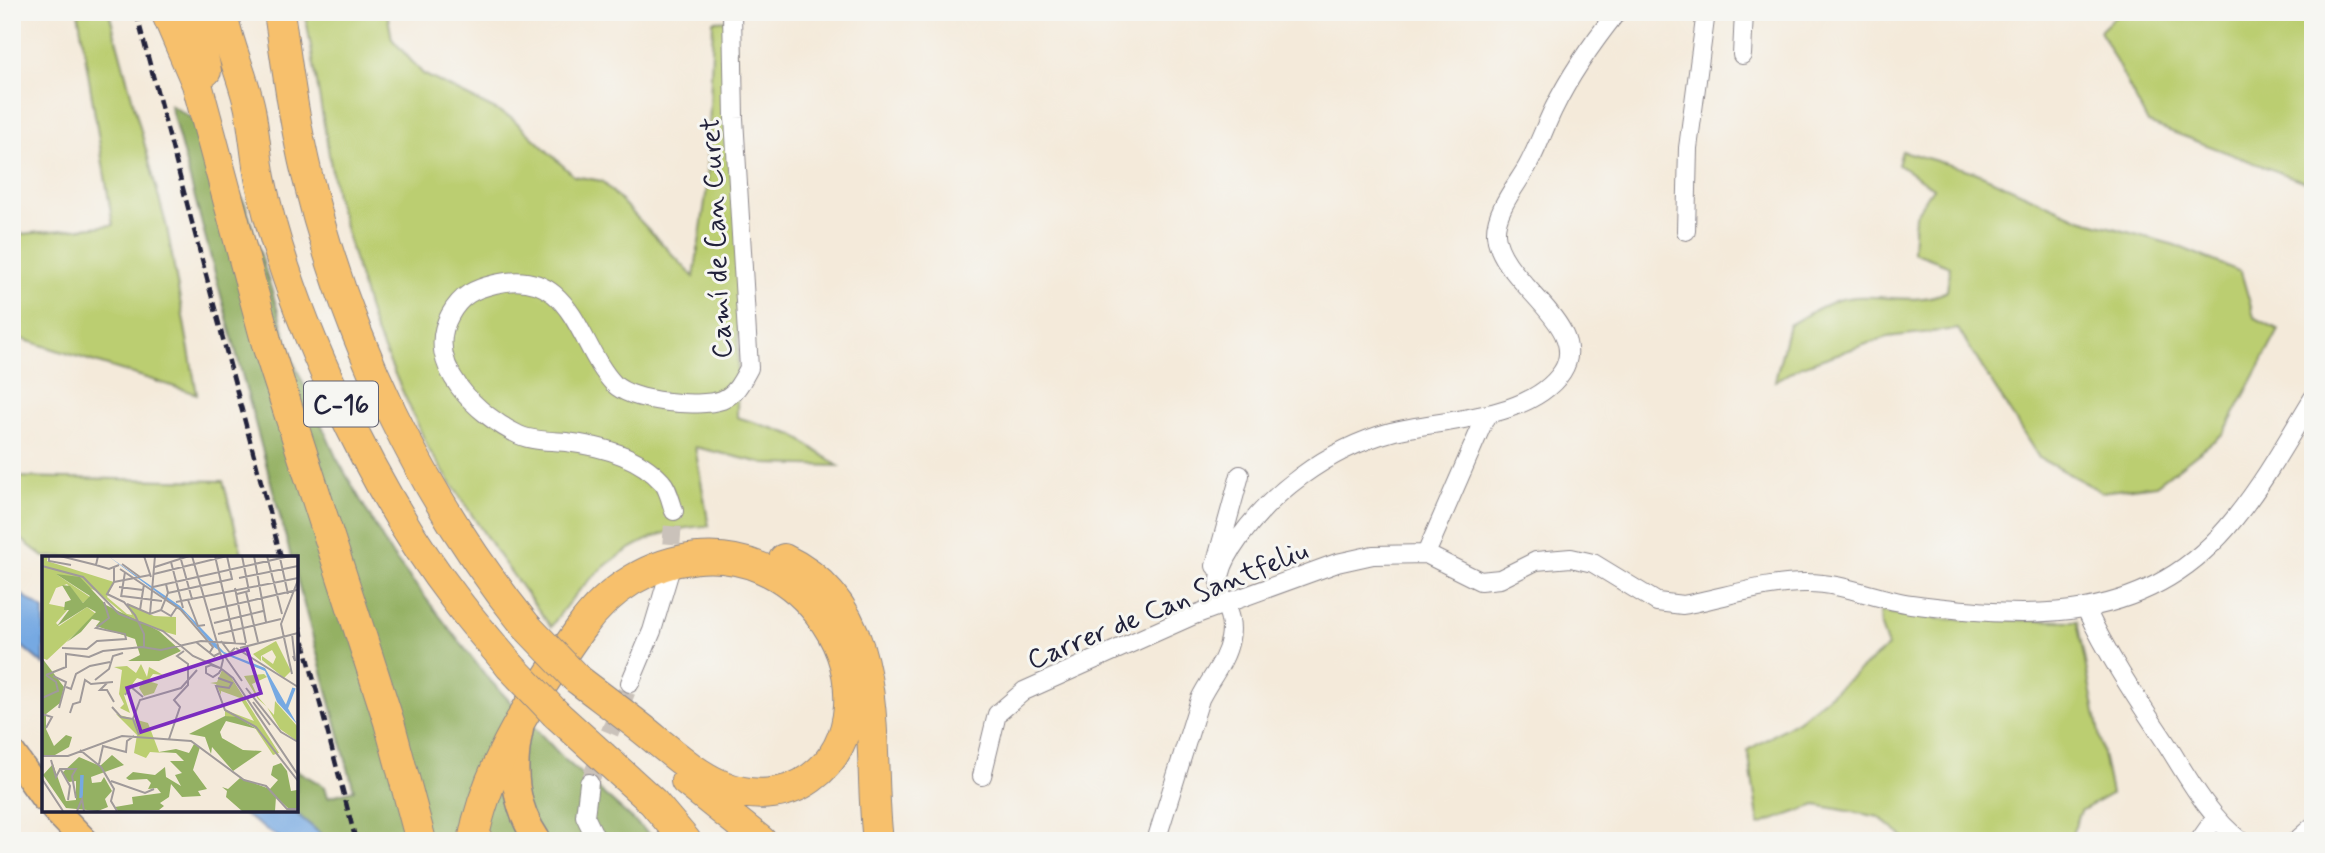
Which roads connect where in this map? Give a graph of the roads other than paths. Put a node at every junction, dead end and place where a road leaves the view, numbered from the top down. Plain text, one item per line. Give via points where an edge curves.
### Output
1 (166, 12) edge
2 (194, 12) edge
3 (222, 12) edge
4 (236, 12) edge
5 (279, 12) edge
6 (732, 12) edge
7 (1617, 12) edge
8 (1706, 12) edge
9 (1744, 12) edge
10 (1742, 55) dead end
11 (249, 106) junction
12 (225, 179) junction
13 (1686, 231) dead end
14 (2313, 398) edge
15 (1486, 416) junction
16 (1240, 475) dead end
17 (674, 511) tunnel mouth
18 (1426, 554) junction
19 (669, 574) tunnel mouth
20 (1217, 583) junction
21 (1224, 606) junction
22 (2085, 609) junction
23 (576, 678) junction
24 (631, 683) tunnel mouth
25 (522, 719) junction
26 (12, 753) edge
27 (982, 776) dead end
28 (589, 783) tunnel mouth
29 (42, 794) edge
30 (653, 802) junction
31 (56, 811) edge
32 (2216, 817) junction
33 (2313, 826) edge
34 (85, 841) edge
35 (421, 841) edge
36 (456, 841) edge
37 (472, 841) edge
38 (538, 841) edge
39 (597, 841) edge
40 (686, 841) edge
41 (703, 841) edge
42 (761, 841) edge
43 (878, 841) edge
44 (1156, 841) edge
45 (2199, 841) edge
46 (2241, 841) edge
47 (2296, 841) edge

1 - 12 highway via 197,84
2 - 12 highway
3 - 11 highway, C-16
4 - 11 highway
5 - 23 highway, C-16, bridge via 306,174 344,304 396,425 475,560 526,626
6 - 17 street, Camí de Can Curet via 749,369 738,388 721,400 683,403 644,398 615,385 570,313 548,289 527,281 478,288 459,299 447,320 443,343 447,367 459,387 500,424 521,437 611,449 641,464 664,483
7 - 15 street via 1593,41 1554,109 1496,229 1501,255 1564,333 1569,346 1567,360 1561,374 1533,397
8 - 13 street via 1688,148
9 - 10 street
11 - 30 highway, C-16, bridge via 261,179 307,324 366,453 422,551 510,666
12 - 35 highway via 268,348 389,722
14 - 22 street, Carrer de Can Santfeliu via 2256,490 2211,543 2154,586
15 - 18 street
15 - 20 street via 1390,433 1335,455 1259,514 1231,550
16 - 20 street via 1214,571
18 - 21 street, Carrer de Can Santfeliu via 1373,555 1337,563
18 - 22 street, Carrer de Can Santfeliu via 1480,581 1500,579 1545,559 1582,559 1667,604 1683,605 1804,582 1832,583 1900,602 1981,611
19 - 24 street
20 - 21 street
21 - 27 street, Carrer de Can Santfeliu via 1157,631 1008,702 997,714
21 - 44 street via 1231,636 1224,661 1200,699
22 - 32 street via 2125,681
23 - 25 highway via 691,768 722,786 748,793 784,791 816,775 839,746 848,714 841,652 810,602 760,568 704,557 656,566 612,592 581,627
23 - 42 highway, C-16 via 684,780
25 - 37 highway via 491,781
25 - 38 main road via 514,781 521,809
26 - 29 main road
28 - 39 street via 586,816
30 - 40 highway
30 - 41 highway, C-16
31 - 34 main road
32 - 45 street
32 - 46 street
33 - 47 street
36 - 43 highway via 485,753 576,606 606,576 638,555 670,543 717,539 751,545 790,562 821,584 846,615 861,648 869,689

